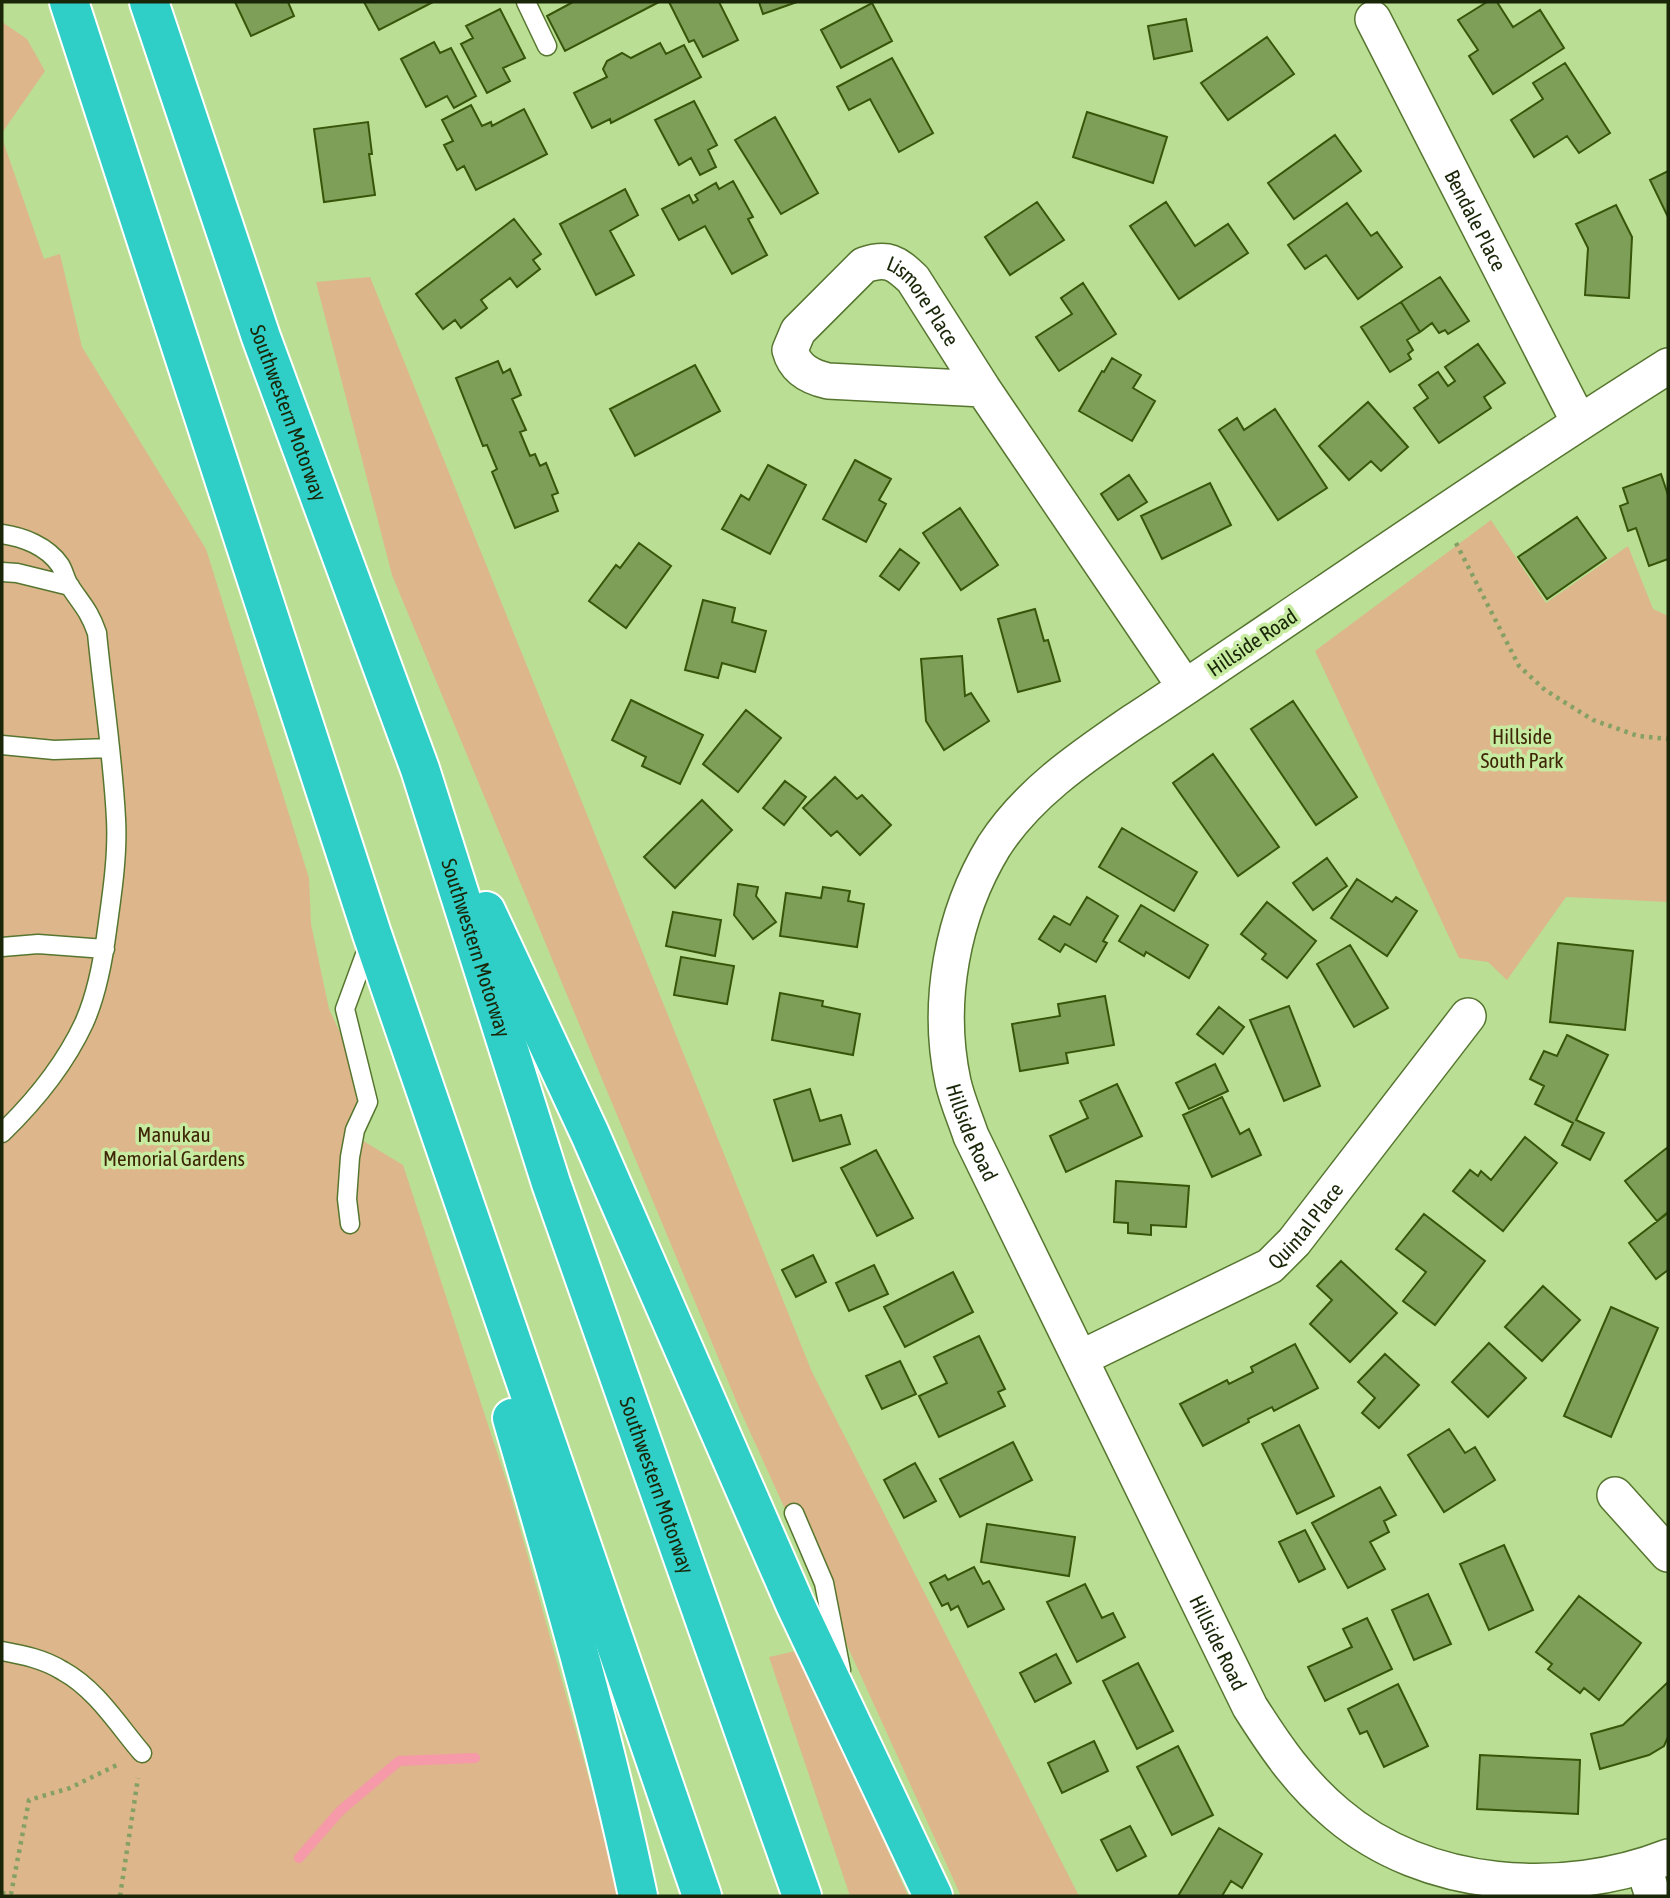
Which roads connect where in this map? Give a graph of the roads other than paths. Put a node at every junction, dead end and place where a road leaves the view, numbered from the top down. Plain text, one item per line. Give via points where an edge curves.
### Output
1 (69, 2) edge
2 (149, 2) edge
3 (526, 2) edge
4 (1373, 19) dead end
5 (547, 46) dead end
6 (1668, 366) edge
7 (983, 389) junction
8 (1579, 422) junction
9 (2, 534) edge
10 (2, 572) edge
11 (70, 586) junction
12 (1185, 687) junction
13 (2, 745) edge
14 (109, 748) junction
15 (420, 769) junction
16 (372, 934) junction
17 (2, 947) edge
18 (105, 949) junction
19 (1468, 1016) dead end
20 (2, 1133) edge
21 (350, 1224) dead end
22 (1081, 1358) junction
23 (1615, 1495) dead end
24 (794, 1513) dead end
25 (1668, 1555) edge
26 (2, 1651) edge
27 (851, 1722) junction
28 (142, 1753) road end
29 (1655, 1874) edge
30 (638, 1896) edge
31 (702, 1896) edge
32 (802, 1896) edge
33 (933, 1896) edge

1 - 16 highway
2 - 15 highway, Southwestern Motorway via 261,337
3 - 5 lane
4 - 8 street, Bendale Place
6 - 8 street, Hillside Road
7 - 7 street, Lismore Place via 828,381 802,369 790,350 799,331 864,265 889,261 912,279
7 - 12 street, Lismore Place
8 - 12 street, Hillside Road
9 - 11 lane via 43,548 59,564
10 - 11 lane
11 - 14 lane via 89,612 97,633
12 - 22 street, Hillside Road via 1058,777 1017,816 976,880 950,965 947,1034 953,1082 971,1136
13 - 14 lane via 54,750
14 - 18 lane via 116,821
15 - 27 highway via 590,1134
15 - 32 highway, Southwestern Motorway via 551,1183
16 - 21 lane via 345,1009 368,1102 355,1130 350,1157
16 - 30 highway via 557,1573 619,1805
16 - 31 highway
17 - 18 lane via 38,944
18 - 20 lane via 84,1023 55,1075
19 - 22 street, Quintal Place via 1294,1242 1270,1266
22 - 29 street, Hillside Road via 1250,1707 1283,1759 1337,1814 1393,1851 1479,1881 1557,1885
23 - 25 street
24 - 27 lane via 824,1583
26 - 28 lane via 34,1657 64,1671 90,1691
27 - 33 highway

